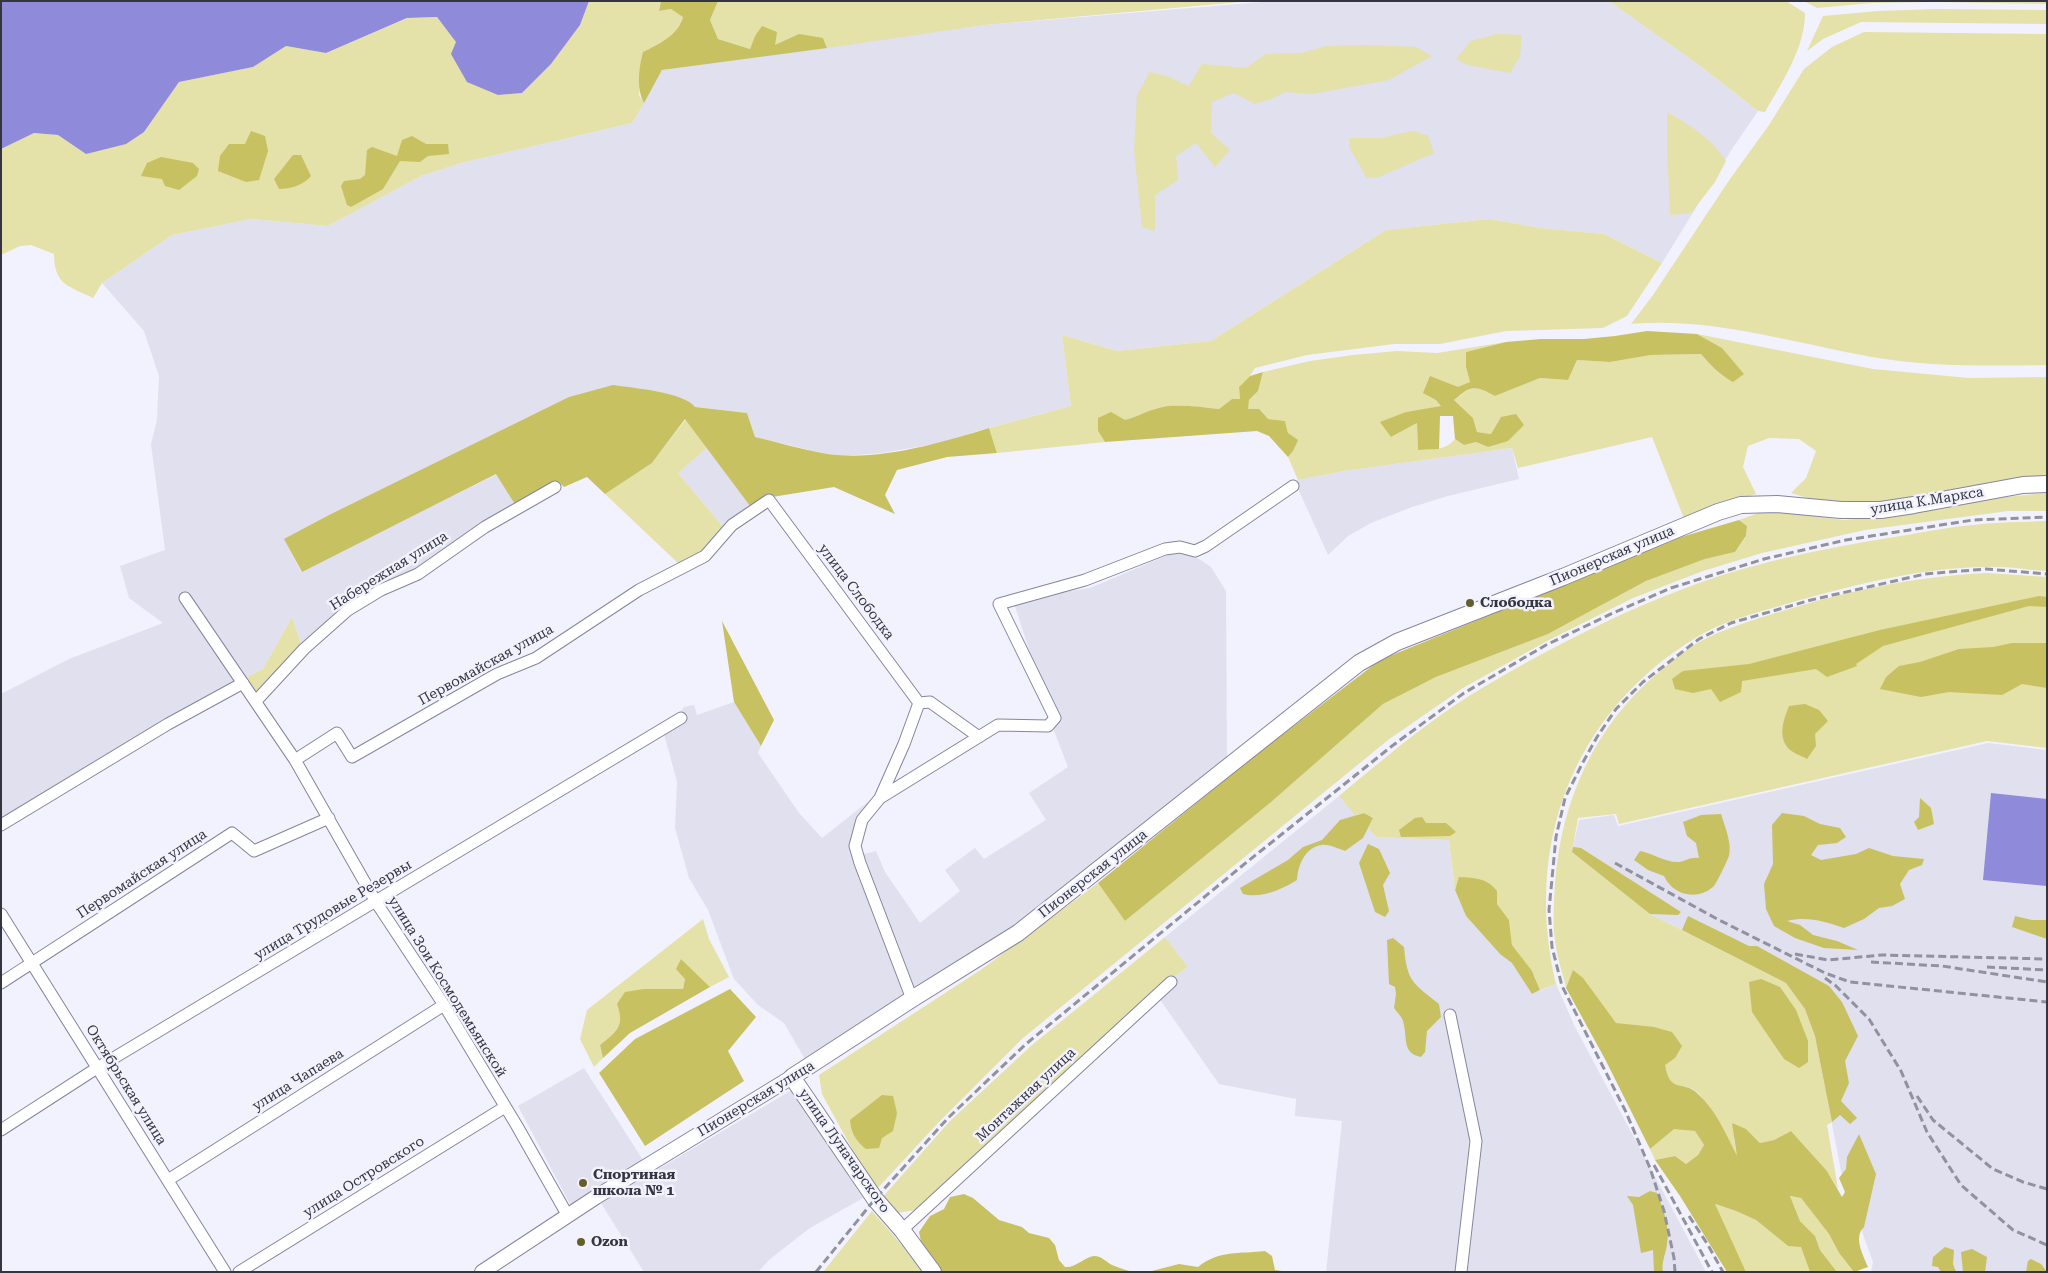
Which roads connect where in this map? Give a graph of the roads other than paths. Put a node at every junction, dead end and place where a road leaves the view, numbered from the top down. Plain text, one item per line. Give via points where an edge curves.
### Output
1 (2047, 484) edge
2 (1293, 486) dead end
3 (554, 487) dead end
4 (768, 500) joint
5 (1718, 512) joint
6 (185, 598) dead end
7 (243, 683) junction
8 (256, 701) junction
9 (919, 703) junction
10 (681, 718) dead end
11 (979, 737) junction
12 (295, 760) junction
13 (880, 798) junction
14 (329, 818) junction
15 (1, 825) edge
16 (376, 902) junction
17 (1, 914) edge
18 (32, 964) junction
19 (1171, 982) dead end
20 (1, 983) edge
21 (912, 999) junction
22 (444, 1005) junction
23 (1450, 1015) dead end
24 (98, 1068) junction
25 (792, 1077) junction
26 (505, 1108) junction
27 (1, 1130) edge
28 (168, 1180) junction
29 (568, 1216) junction
30 (902, 1230) junction
31 (225, 1272) edge
32 (239, 1272) edge
33 (482, 1272) edge
34 (933, 1272) edge
35 (1461, 1272) edge

1 - 5 main road, улица К.Маркса via 2023,485 1881,510 1777,504 1741,505
2 - 11 street via 1195,551 1180,547 1165,549 1085,580 999,604 1055,718 1048,726 998,725
3 - 8 street, Набережная улица via 485,527 418,574 381,590 348,610 304,649
4 - 9 street, улица Слободка
4 - 12 street, Первомайская улица via 732,525 705,556 639,590 536,658 497,674 352,757 337,733
5 - 21 main road, Пионерская улица via 1397,642 1359,663 1018,933
6 - 7 street, улица Зои Космодемьянской
7 - 8 street, улица Зои Космодемьянской
7 - 15 street via 168,724
8 - 12 street, улица Зои Космодемьянской
9 - 11 street via 930,702
9 - 13 street
10 - 16 street, улица Трудовые Резервы
11 - 13 street
12 - 14 street, улица Зои Космодемьянской
13 - 21 street via 862,820 856,846
14 - 16 street, улица Зои Космодемьянской
14 - 18 street, Первомайская улица via 254,851 232,833
16 - 22 street, улица Зои Космодемьянской
16 - 24 street, улица Трудовые Резервы
17 - 18 street, Октябрьская улица
18 - 20 street, Первомайская улица
18 - 24 street, Октябрьская улица
19 - 30 street, Монтажная улица
21 - 25 main road, Пионерская улица
22 - 26 street, улица Зои Космодемьянской
22 - 28 street, улица Чапаева
23 - 35 street via 1476,1141
24 - 27 street, улица Трудовые Резервы
24 - 28 street, Октябрьская улица
25 - 29 street, Пионерская улица
25 - 30 main road, улица Луначарского via 875,1199
26 - 29 street, улица Зои Космодемьянской
26 - 32 street, улица Островского
28 - 31 street, Октябрьская улица
29 - 33 street, Пионерская улица
30 - 34 main road, улица Луначарского

